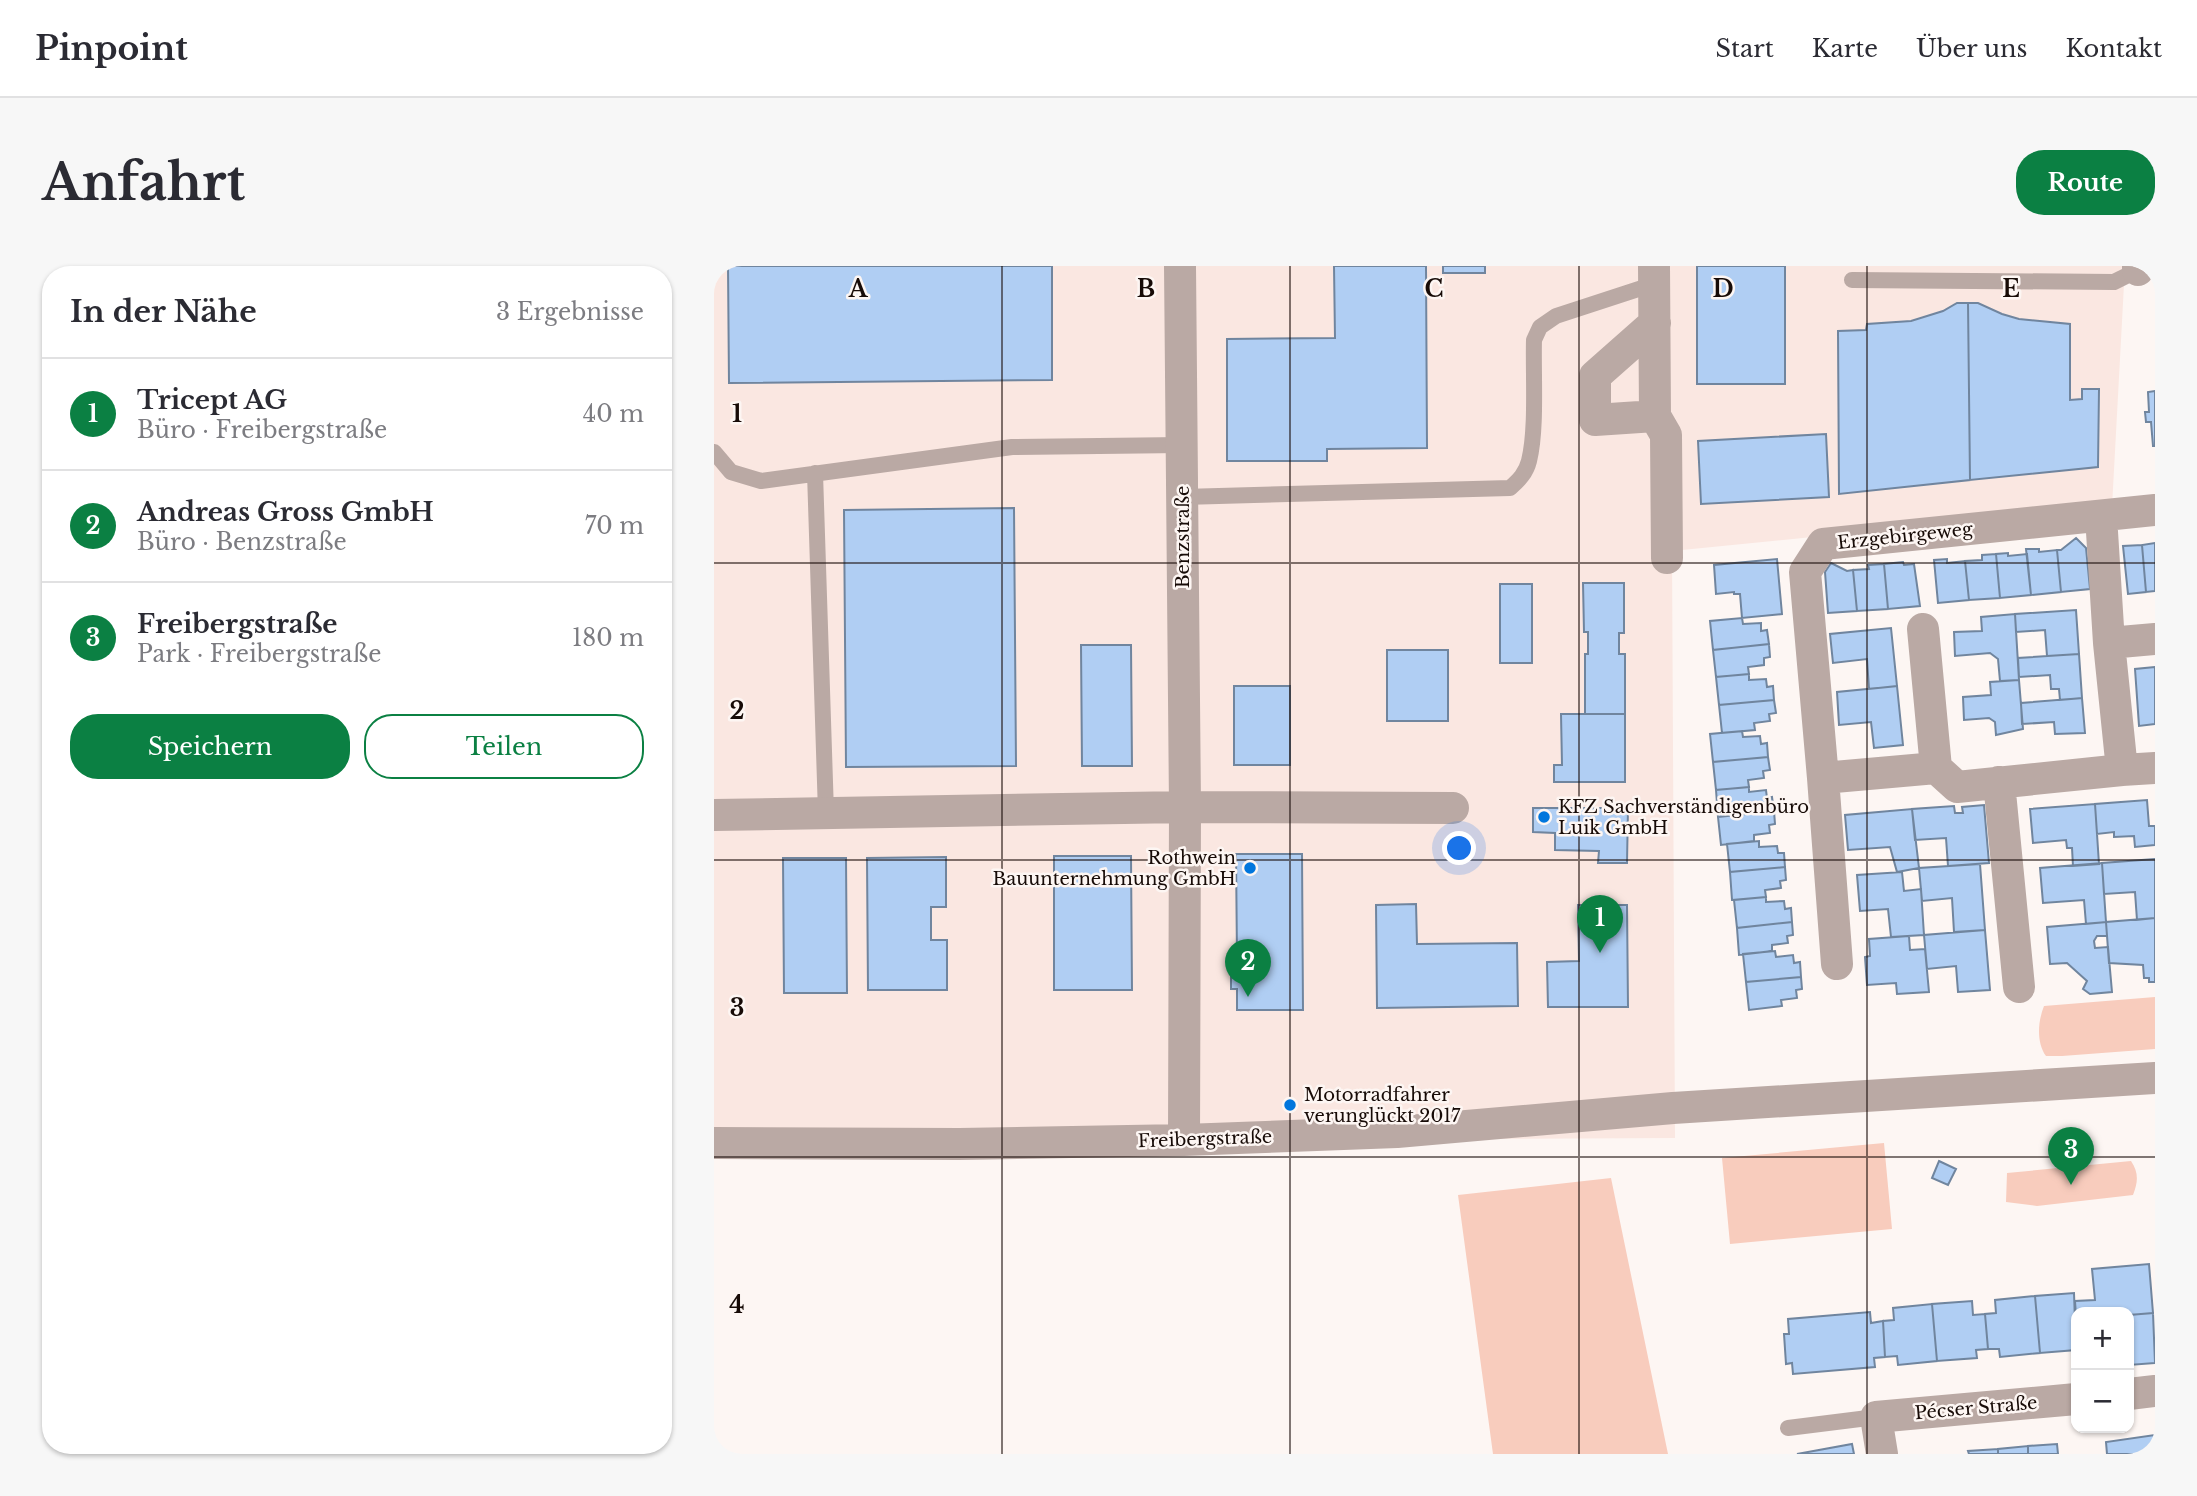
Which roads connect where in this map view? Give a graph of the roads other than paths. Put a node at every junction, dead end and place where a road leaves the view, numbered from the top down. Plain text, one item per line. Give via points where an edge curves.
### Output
1 (1180, 266) edge
2 (2138, 268) edge
3 (1654, 275) edge
4 (1852, 280) dead end
5 (1655, 323) junction
6 (1655, 416) junction
7 (1182, 445) junction
8 (714, 452) edge
9 (815, 473) junction
10 (1183, 497) junction
11 (2155, 510) edge
12 (2101, 516) junction
13 (1667, 558) dead end
14 (1923, 629) dead end
15 (2155, 639) edge
16 (2109, 643) junction
17 (1936, 768) junction
18 (2155, 768) edge
19 (2122, 770) junction
20 (1824, 778) junction
21 (1999, 782) junction
22 (1185, 807) junction
23 (1454, 808) dead end
24 (826, 813) junction
25 (714, 815) edge
26 (1837, 964) dead end
27 (2019, 987) dead end
28 (2155, 1078) edge
29 (1184, 1140) junction
30 (714, 1143) edge
31 (2155, 1391) edge
32 (2134, 1393) edge
33 (2071, 1399) edge
34 (1876, 1417) junction
35 (1788, 1428) dead end
36 (1882, 1454) edge

1 - 7 street, Benzstraße
2 - 4 lane via 2114,282
3 - 5 street
3 - 10 lane via 1540,327 1534,340 1529,462 1522,478 1510,488
5 - 6 street
5 - 6 street via 1595,376 1595,420
6 - 13 street via 1666,435
7 - 9 lane via 1012,447
7 - 10 street, Benzstraße
8 - 9 lane via 731,472 761,481
9 - 24 lane
10 - 22 street, Benzstraße
11 - 12 street, Erzgebirgeweg
12 - 16 street
12 - 20 street, Erzgebirgeweg via 1823,544 1805,572
14 - 17 street
15 - 16 street
16 - 19 street
17 - 20 street
17 - 21 street via 1957,787
18 - 19 street
19 - 21 street
20 - 26 street, Erzgebirgeweg
21 - 27 street
22 - 23 street
22 - 24 street
22 - 29 street, Benzstraße
24 - 25 street
28 - 29 street, Freibergstraße via 1673,1108 1397,1132
29 - 30 street, Freibergstraße
31 - 32 street
33 - 34 street, Pécser Straße
34 - 35 lane, Pécser Straße
34 - 36 street

